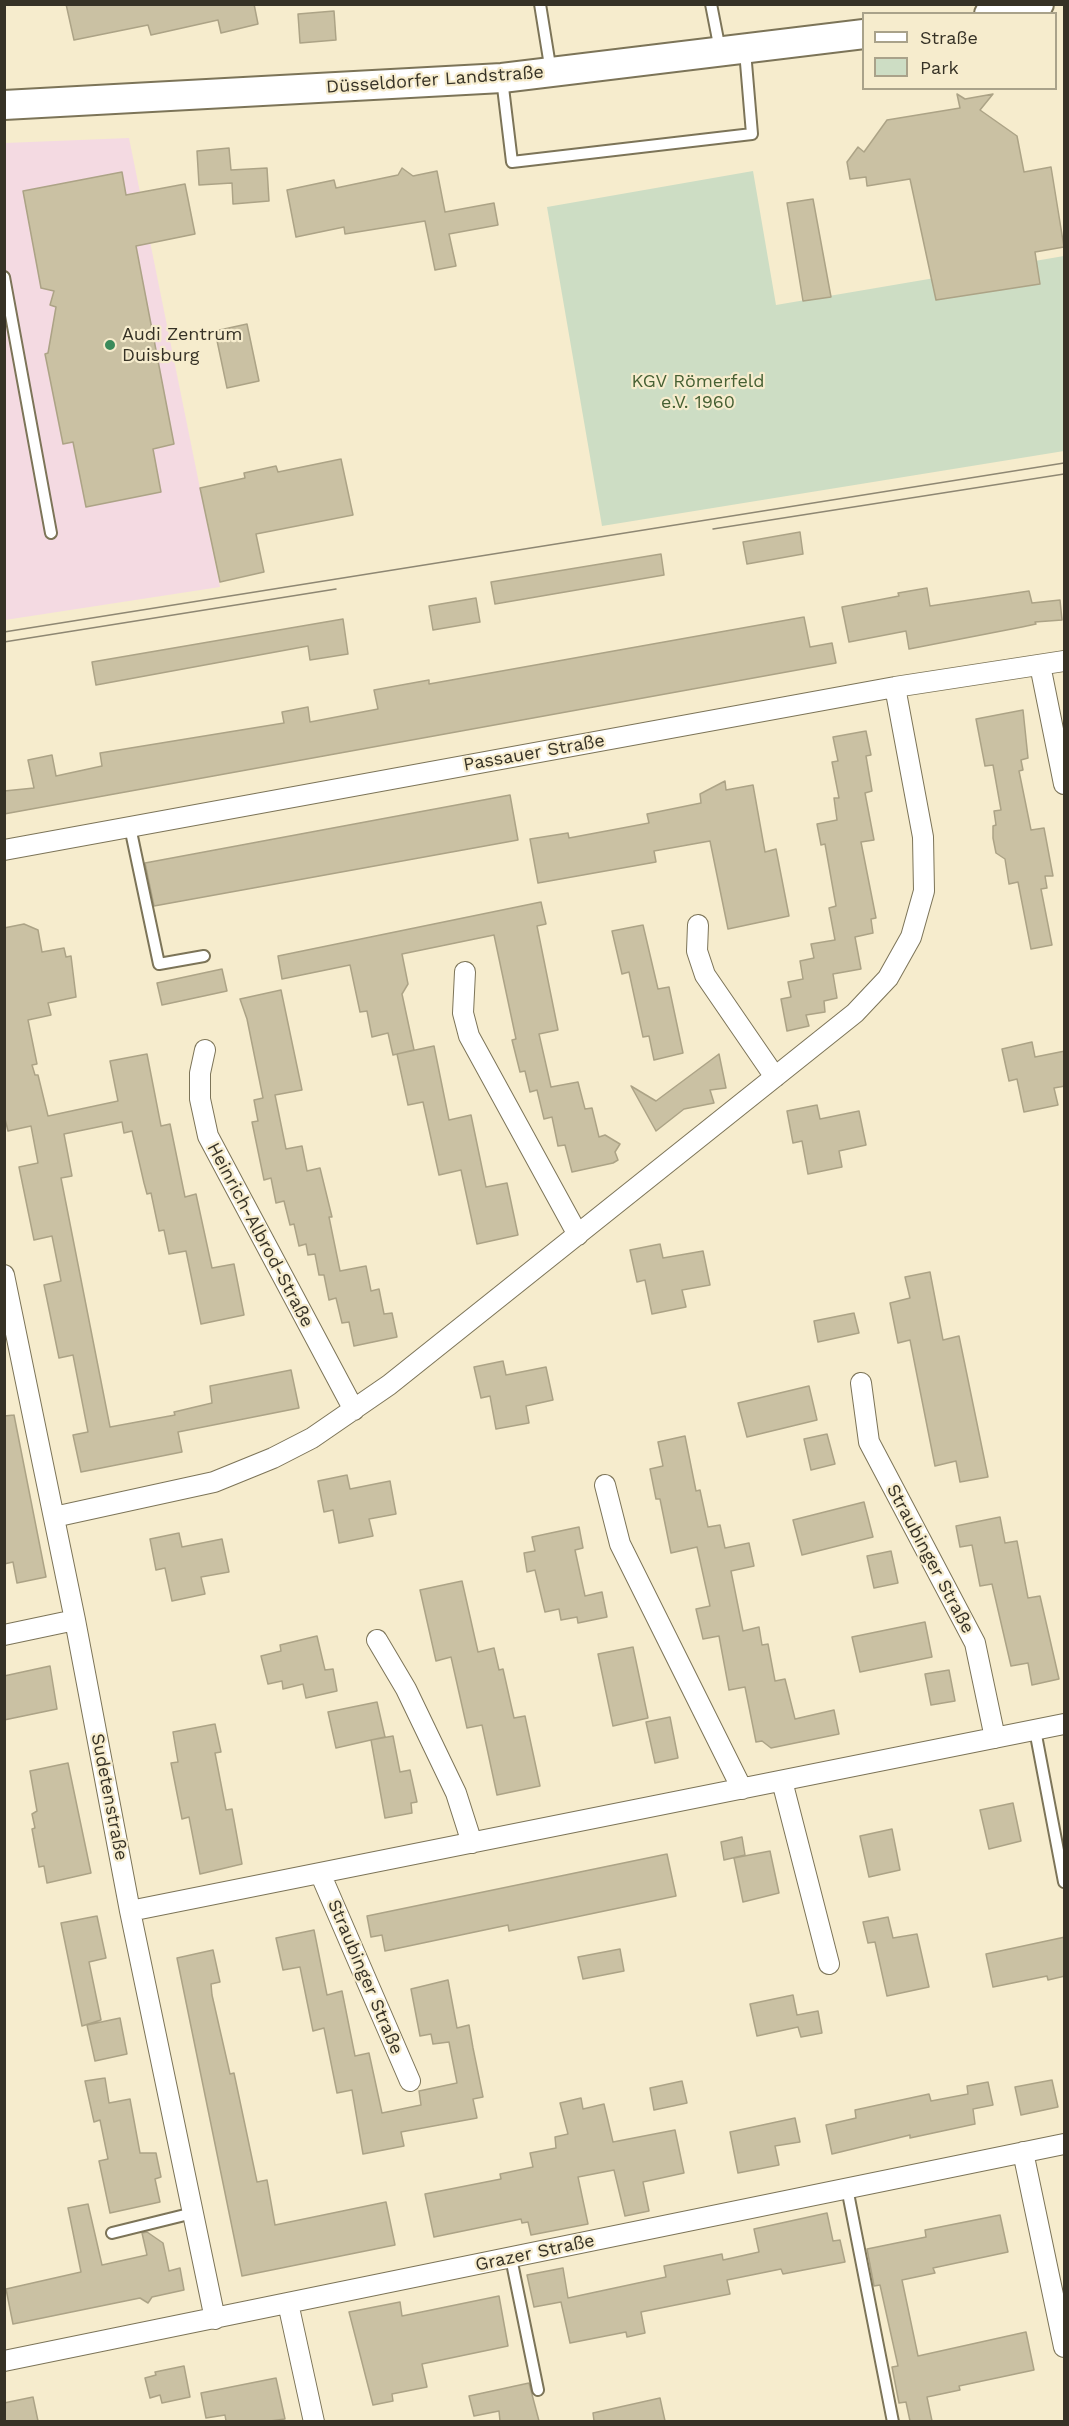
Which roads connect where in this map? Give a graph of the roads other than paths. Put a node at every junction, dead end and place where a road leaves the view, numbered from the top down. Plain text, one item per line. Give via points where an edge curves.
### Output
1 (540, 4) edge
2 (711, 4) edge
3 (1039, 4) edge
4 (999, 12) edge
5 (862, 34) edge
6 (733, 52) junction
7 (551, 72) junction
8 (502, 78) junction
9 (4, 105) edge
10 (4, 277) edge
11 (51, 532) dead end
12 (1065, 661) edge
13 (1040, 664) junction
14 (895, 687) junction
15 (1065, 784) edge
16 (130, 827) junction
17 (4, 850) edge
18 (698, 925) dead end
19 (204, 956) dead end
20 (465, 972) dead end
21 (205, 1050) dead end
22 (775, 1077) junction
23 (578, 1235) junction
24 (4, 1275) edge
25 (861, 1383) dead end
26 (354, 1410) junction
27 (605, 1485) dead end
28 (54, 1517) junction
29 (75, 1620) junction
30 (4, 1635) edge
31 (376, 1640) dead end
32 (1065, 1724) edge
33 (1035, 1730) junction
34 (995, 1738) junction
35 (782, 1781) junction
36 (742, 1789) junction
37 (472, 1843) junction
38 (320, 1873) junction
39 (1065, 1882) edge
40 (130, 1911) junction
41 (829, 1964) dead end
42 (410, 2081) dead end
43 (1065, 2144) edge
44 (1023, 2152) junction
45 (847, 2188) junction
46 (193, 2213) junction
47 (112, 2233) dead end
48 (511, 2258) junction
49 (288, 2303) junction
50 (215, 2319) junction
51 (1065, 2347) edge
52 (4, 2361) edge
53 (538, 2390) dead end
54 (314, 2421) edge
55 (893, 2421) edge

1 - 7 lane
2 - 6 lane
3 - 4 main road
5 - 6 main road, Düsseldorfer Landstraße
6 - 7 main road, Düsseldorfer Landstraße
6 - 8 lane via 752,135 512,162
7 - 8 main road, Düsseldorfer Landstraße
8 - 9 main road, Düsseldorfer Landstraße
10 - 11 lane
12 - 13 street, Passauer Straße
13 - 14 street, Passauer Straße
13 - 15 street
14 - 16 street, Passauer Straße
14 - 22 street via 923,837 924,891 911,937 888,978 855,1013
16 - 17 street, Passauer Straße
16 - 19 lane via 159,964
18 - 22 street via 697,951 705,975
20 - 23 street via 463,1013 469,1036
21 - 26 street, Heinrich-Albrod-Straße via 200,1099 208,1136
22 - 23 street
23 - 26 street
24 - 28 street, Sudetenstraße
25 - 34 street, Straubinger Straße via 869,1442 975,1643
26 - 28 street via 273,1458 214,1482
27 - 36 street via 620,1544
28 - 29 street, Sudetenstraße
29 - 30 street
29 - 40 street, Sudetenstraße
31 - 37 street via 406,1689 456,1793
32 - 33 street
33 - 34 street
33 - 39 lane
34 - 35 street
35 - 36 street
35 - 41 street
36 - 37 street
37 - 38 street
38 - 40 street
38 - 42 street, Straubinger Straße
40 - 46 street, Sudetenstraße
43 - 44 street, Grazer Straße
44 - 45 street, Grazer Straße
44 - 51 street
45 - 48 street, Grazer Straße
45 - 55 lane
46 - 47 lane
46 - 50 street, Sudetenstraße
48 - 49 street, Grazer Straße
48 - 53 lane
49 - 50 street, Grazer Straße
49 - 54 street
50 - 52 street, Grazer Straße

